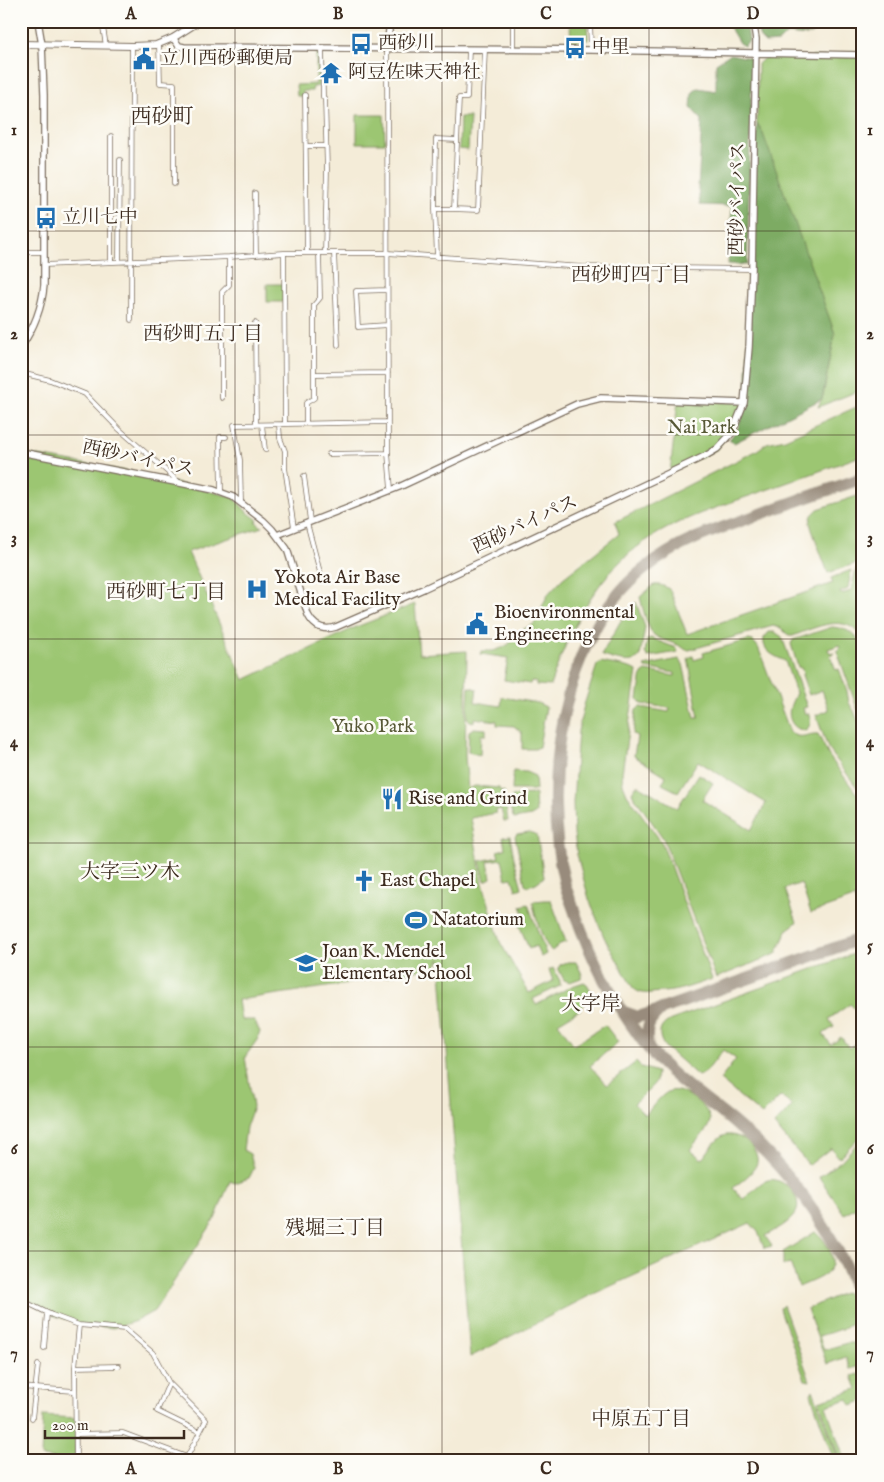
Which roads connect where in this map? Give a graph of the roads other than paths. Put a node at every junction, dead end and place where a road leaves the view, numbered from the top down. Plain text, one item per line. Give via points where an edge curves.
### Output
1 (38, 21) edge
2 (102, 21) edge
3 (200, 21) edge
4 (390, 21) edge
5 (513, 21) edge
6 (590, 21) edge
7 (753, 21) edge
8 (173, 38) junction
9 (21, 44) edge
10 (42, 44) junction
11 (159, 44) junction
12 (106, 46) junction
13 (132, 46) junction
14 (322, 47) junction
15 (387, 48) junction
16 (469, 49) junction
17 (485, 49) junction
18 (513, 50) junction
19 (591, 50) junction
20 (756, 53) junction
21 (863, 55) edge
22 (322, 88) junction
23 (316, 89) dead end
24 (305, 95) dead end
25 (111, 136) dead end
26 (457, 140) junction
27 (306, 146) junction
28 (326, 146) junction
29 (120, 160) dead end
30 (111, 177) junction
31 (119, 178) junction
32 (174, 184) dead end
33 (255, 193) dead end
34 (435, 209) junction
35 (454, 209) junction
36 (21, 252) edge
37 (44, 252) junction
38 (319, 252) junction
39 (284, 253) junction
40 (307, 253) junction
41 (325, 253) junction
42 (334, 253) junction
43 (388, 253) junction
44 (256, 255) junction
45 (229, 257) junction
46 (437, 257) junction
47 (119, 261) junction
48 (132, 261) junction
49 (111, 262) junction
50 (44, 265) junction
51 (752, 269) junction
52 (387, 290) junction
53 (131, 320) dead end
54 (256, 323) dead end
55 (387, 325) junction
56 (338, 345) dead end
57 (21, 347) edge
58 (21, 373) edge
59 (388, 373) junction
60 (314, 374) junction
61 (222, 398) dead end
62 (744, 403) junction
63 (388, 422) junction
64 (306, 423) junction
65 (285, 424) junction
66 (256, 425) junction
67 (262, 425) junction
68 (279, 425) junction
69 (226, 437) dead end
70 (265, 450) dead end
71 (21, 452) edge
72 (329, 454) dead end
73 (388, 454) junction
74 (304, 476) dead end
75 (180, 483) junction
76 (390, 490) junction
77 (221, 492) junction
78 (241, 504) junction
79 (308, 522) junction
80 (294, 528) junction
81 (277, 535) junction
82 (322, 576) dead end
83 (21, 1300) edge
84 (47, 1313) junction
85 (79, 1325) junction
86 (44, 1348) dead end
87 (38, 1365) dead end
88 (119, 1366) dead end
89 (75, 1367) junction
90 (169, 1383) junction
91 (21, 1387) edge
92 (36, 1388) junction
93 (74, 1392) junction
94 (32, 1418) dead end
95 (200, 1432) junction
96 (77, 1434) junction
97 (186, 1459) edge
98 (76, 1461) edge

1 - 10 street
2 - 12 street
3 - 8 main road
4 - 15 street
5 - 18 street
6 - 19 street
7 - 20 street, 西砂バイパス
8 - 11 main road
8 - 14 street via 178,46 184,47
9 - 10 main road
10 - 12 main road
10 - 37 street
11 - 13 main road
11 - 32 street via 160,84 174,84
12 - 13 main road
13 - 48 street
14 - 15 street
14 - 22 street
15 - 16 street
15 - 43 street
16 - 17 street
16 - 26 street via 467,98 459,98
17 - 18 street
17 - 35 street via 478,210
18 - 19 street
19 - 20 street
20 - 21 street
20 - 51 street, 西砂バイパス
22 - 23 street
22 - 28 street
24 - 27 street
25 - 30 street
26 - 34 street via 436,139
26 - 35 street
27 - 28 street
27 - 40 street
28 - 41 street
29 - 31 street
30 - 31 street
30 - 49 street
31 - 47 street
33 - 44 street
34 - 35 street
34 - 46 street
36 - 37 street
37 - 50 street
38 - 40 street
38 - 41 street
38 - 60 street via 320,298 314,305
39 - 40 street
39 - 44 street
39 - 65 street
41 - 42 street
42 - 43 street
42 - 56 street
43 - 46 street
43 - 52 street
44 - 45 street
45 - 48 street
45 - 61 street via 229,285 222,292
46 - 51 street via 582,267
47 - 48 street
47 - 49 street
48 - 53 street
49 - 50 street
50 - 57 street via 40,306
51 - 62 street, 西砂バイパス
52 - 55 street
52 - 55 street via 356,291 358,327
54 - 66 street
55 - 59 street
58 - 75 street via 86,394
59 - 60 street
59 - 63 street
60 - 64 street via 314,398 306,403
62 - 76 street via 601,398 577,404
62 - 81 street, 西砂バイパス via 732,433 708,456 332,628 325,629 312,623 290,556
63 - 64 street
63 - 73 street
64 - 65 street
65 - 68 street
66 - 67 street
66 - 78 street via 234,425 240,460
67 - 68 street
67 - 70 street
68 - 80 street
69 - 77 street via 220,437
71 - 75 street, 西砂バイパス
72 - 73 street
73 - 76 street
74 - 79 street
75 - 77 street, 西砂バイパス
76 - 79 street
77 - 78 street, 西砂バイパス
78 - 81 street, 西砂バイパス
79 - 80 street
79 - 82 street
80 - 81 street
83 - 84 street
84 - 85 street
84 - 86 street
85 - 89 street
85 - 90 street via 125,1329 153,1353
87 - 92 street
88 - 89 street
89 - 93 street
90 - 95 street via 206,1420
90 - 95 street via 157,1411
91 - 92 street
92 - 93 street
92 - 94 street
93 - 96 street
95 - 97 street
96 - 97 street via 123,1432
96 - 98 street

